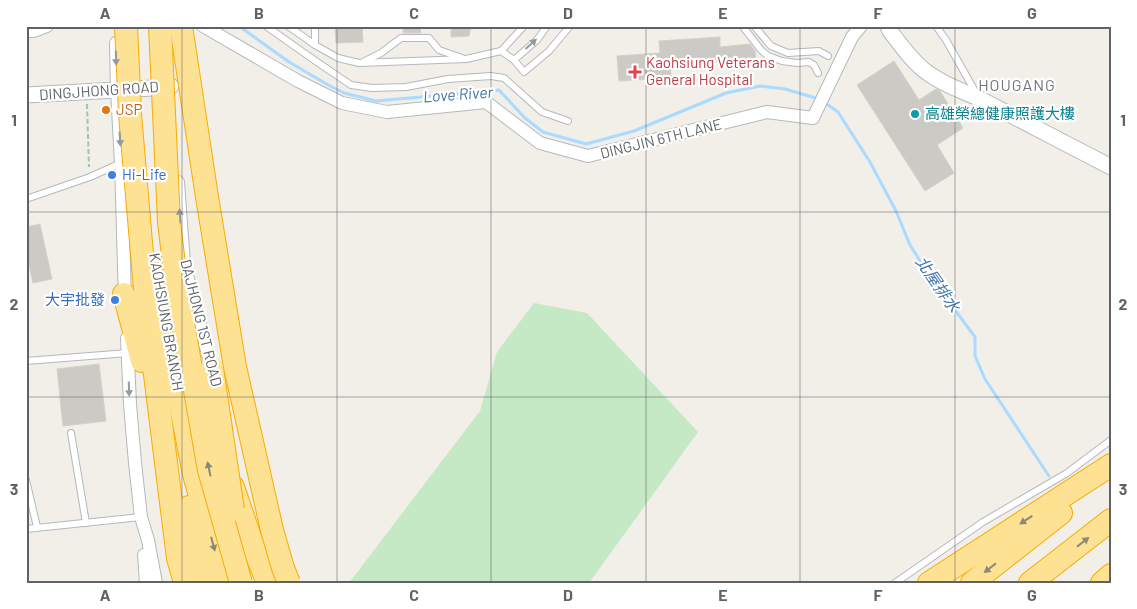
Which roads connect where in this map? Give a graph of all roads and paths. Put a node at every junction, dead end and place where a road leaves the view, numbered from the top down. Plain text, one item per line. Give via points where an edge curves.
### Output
1 (48, 26) edge
2 (116, 26) edge
3 (126, 26) edge
4 (141, 26) edge
5 (151, 26) edge
6 (203, 26) edge
7 (266, 26) edge
8 (288, 26) edge
9 (315, 26) edge
10 (524, 26) edge
11 (547, 26) edge
12 (570, 26) edge
13 (861, 26) edge
14 (888, 26) edge
15 (936, 26) edge
16 (755, 27) edge
17 (744, 28) dead end
18 (172, 29) edge
19 (26, 31) edge
20 (315, 44) junction
21 (501, 51) junction
22 (828, 56) dead end
23 (466, 59) junction
24 (514, 60) junction
25 (361, 63) junction
26 (818, 73) dead end
27 (171, 86) junction
28 (117, 90) junction
29 (86, 92) junction
30 (153, 94) junction
31 (26, 95) edge
32 (979, 99) junction
33 (568, 121) dead end
34 (122, 163) junction
35 (1111, 167) edge
36 (90, 177) junction
37 (213, 185) dead end
38 (26, 200) edge
39 (222, 242) dead end
40 (141, 286) junction
41 (128, 353) junction
42 (26, 361) edge
43 (212, 368) junction
44 (71, 433) dead end
45 (1111, 440) edge
46 (1111, 465) edge
47 (1111, 473) edge
48 (26, 480) edge
49 (142, 518) junction
50 (1111, 520) edge
51 (86, 523) junction
52 (37, 527) junction
53 (26, 529) edge
54 (1111, 574) edge
55 (146, 583) edge
56 (156, 583) edge
57 (183, 583) edge
58 (204, 583) edge
59 (224, 583) edge
60 (241, 583) edge
61 (254, 583) edge
62 (269, 583) edge
63 (291, 583) edge
64 (895, 583) edge
65 (929, 583) edge
66 (972, 583) edge
67 (1030, 583) edge
68 (1102, 583) edge

1 - 19 street
2 -> 28 street
3 - 40 highway, bridge
4 - 40 highway, KAOHSIUNG BRANCH
5 - 30 street
6 - 13 street, DINGJIN 6TH LANE via 342,103 387,112 486,102 540,144 588,156 767,112 813,118 852,37
7 - 33 lane via 351,85 406,87 448,79 504,78 542,112
8 - 20 lane
9 - 20 lane
10 - 21 lane
24 -> 11 lane via 537,40
12 - 24 lane via 549,51 524,72
14 - 32 street via 926,72 947,86
15 - 32 lane
16 - 22 lane via 771,46 788,53 819,51
17 - 26 lane via 768,56 782,61 809,62
18 - 27 street, DAJHONG 1ST ROAD
18 - 37 lane via 186,94
60 -> 18 highway, KAOHSIUNG BRANCH, bridge via 208,470 177,289 169,222
18 - 63 highway, bridge via 206,187 235,367 272,530
20 - 25 lane via 338,58
21 - 23 lane
21 - 24 lane
23 - 25 lane
23 - 25 lane via 439,50 429,38 401,38
27 - 30 street, DINGJHONG ROAD
43 -> 27 street, DAJHONG 1ST ROAD via 184,264
28 - 29 street, DINGJHONG ROAD
28 - 30 street, DINGJHONG ROAD
28 -> 34 street
29 - 31 street, DINGJHONG ROAD
29 - 36 path
30 - 62 highway via 168,287 252,546
32 - 35 street
34 - 36 lane
34 - 40 street
36 - 38 lane
39 - 63 lane via 238,365
40 - 41 street
40 - 57 highway
40 - 58 highway via 154,327
40 -> 59 highway, KAOHSIUNG BRANCH
41 - 42 lane
41 -> 49 street
43 - 61 highway, bridge via 232,508
43 - 62 street, DAJHONG 1ST ROAD, bridge
44 - 51 lane
45 - 64 lane via 1067,473 983,522
46 -> 65 highway
47 -> 66 highway
48 - 52 lane
49 - 51 lane
49 - 55 street
49 - 56 street
67 -> 50 highway
51 - 52 lane
52 - 53 lane
54 - 68 highway

